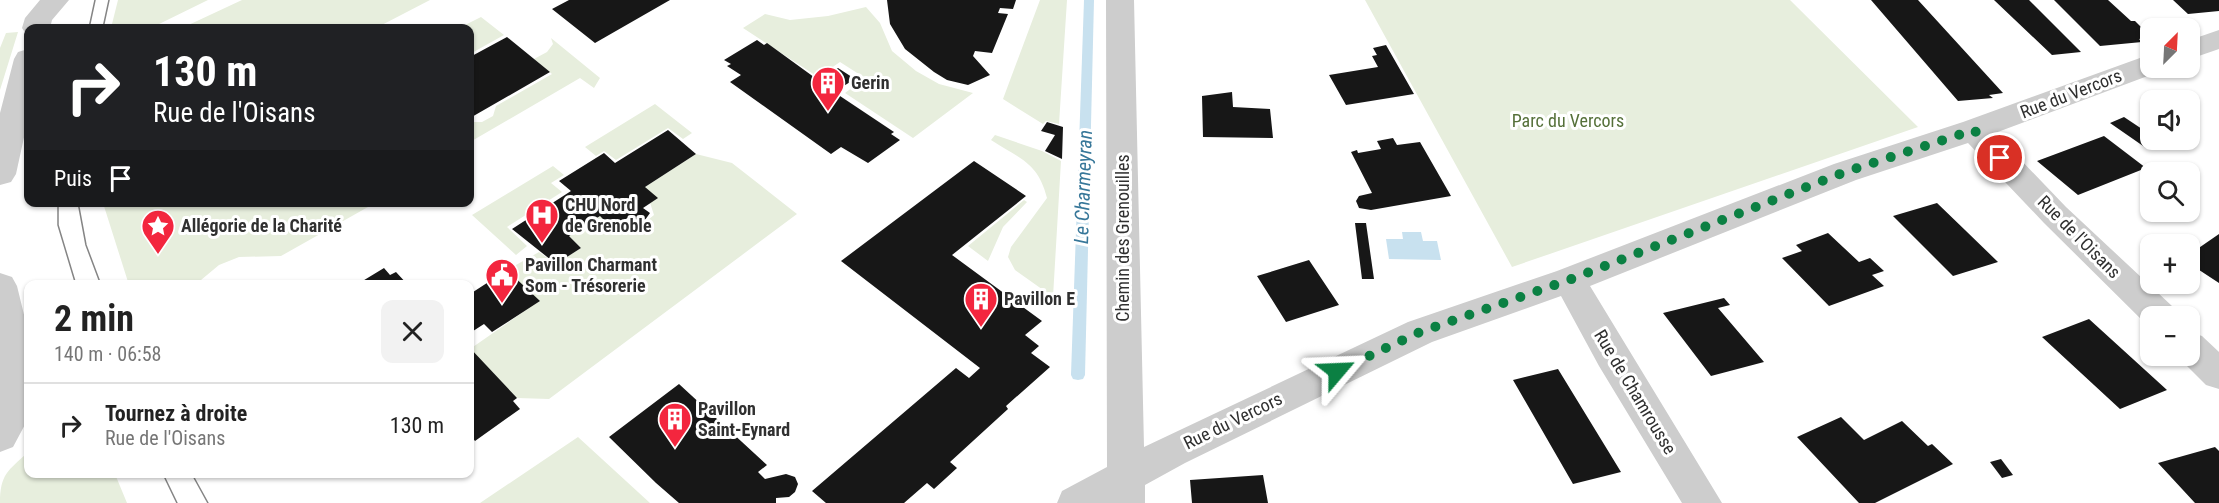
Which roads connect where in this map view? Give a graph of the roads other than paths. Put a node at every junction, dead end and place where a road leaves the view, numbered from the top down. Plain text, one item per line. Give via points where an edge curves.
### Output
1 (55, 0) edge
2 (1120, 0) edge
3 (37, 24) edge
4 (2219, 39) edge
5 (2200, 46) edge
6 (2140, 68) edge
7 (24, 75) edge
8 (1974, 130) junction
9 (0, 174) edge
10 (1569, 280) junction
11 (1, 297) edge
12 (2150, 306) edge
13 (2200, 356) edge
14 (2219, 374) edge
15 (13, 424) edge
16 (1125, 489) edge
17 (1076, 503) edge
18 (1703, 503) edge

1 - 3 street
2 - 16 street, Chemin des Grenouilles
4 - 5 street
6 - 8 street, Rue du Vercors
7 - 9 street
8 - 10 street, Rue du Vercors via 1845,172
8 - 12 street, Rue de l'Oisans
10 - 16 street, Rue du Vercors via 1420,332
10 - 18 street, Rue de Chamrousse
11 - 15 street via 18,359
13 - 14 street
16 - 17 street, Rue du Vercors

